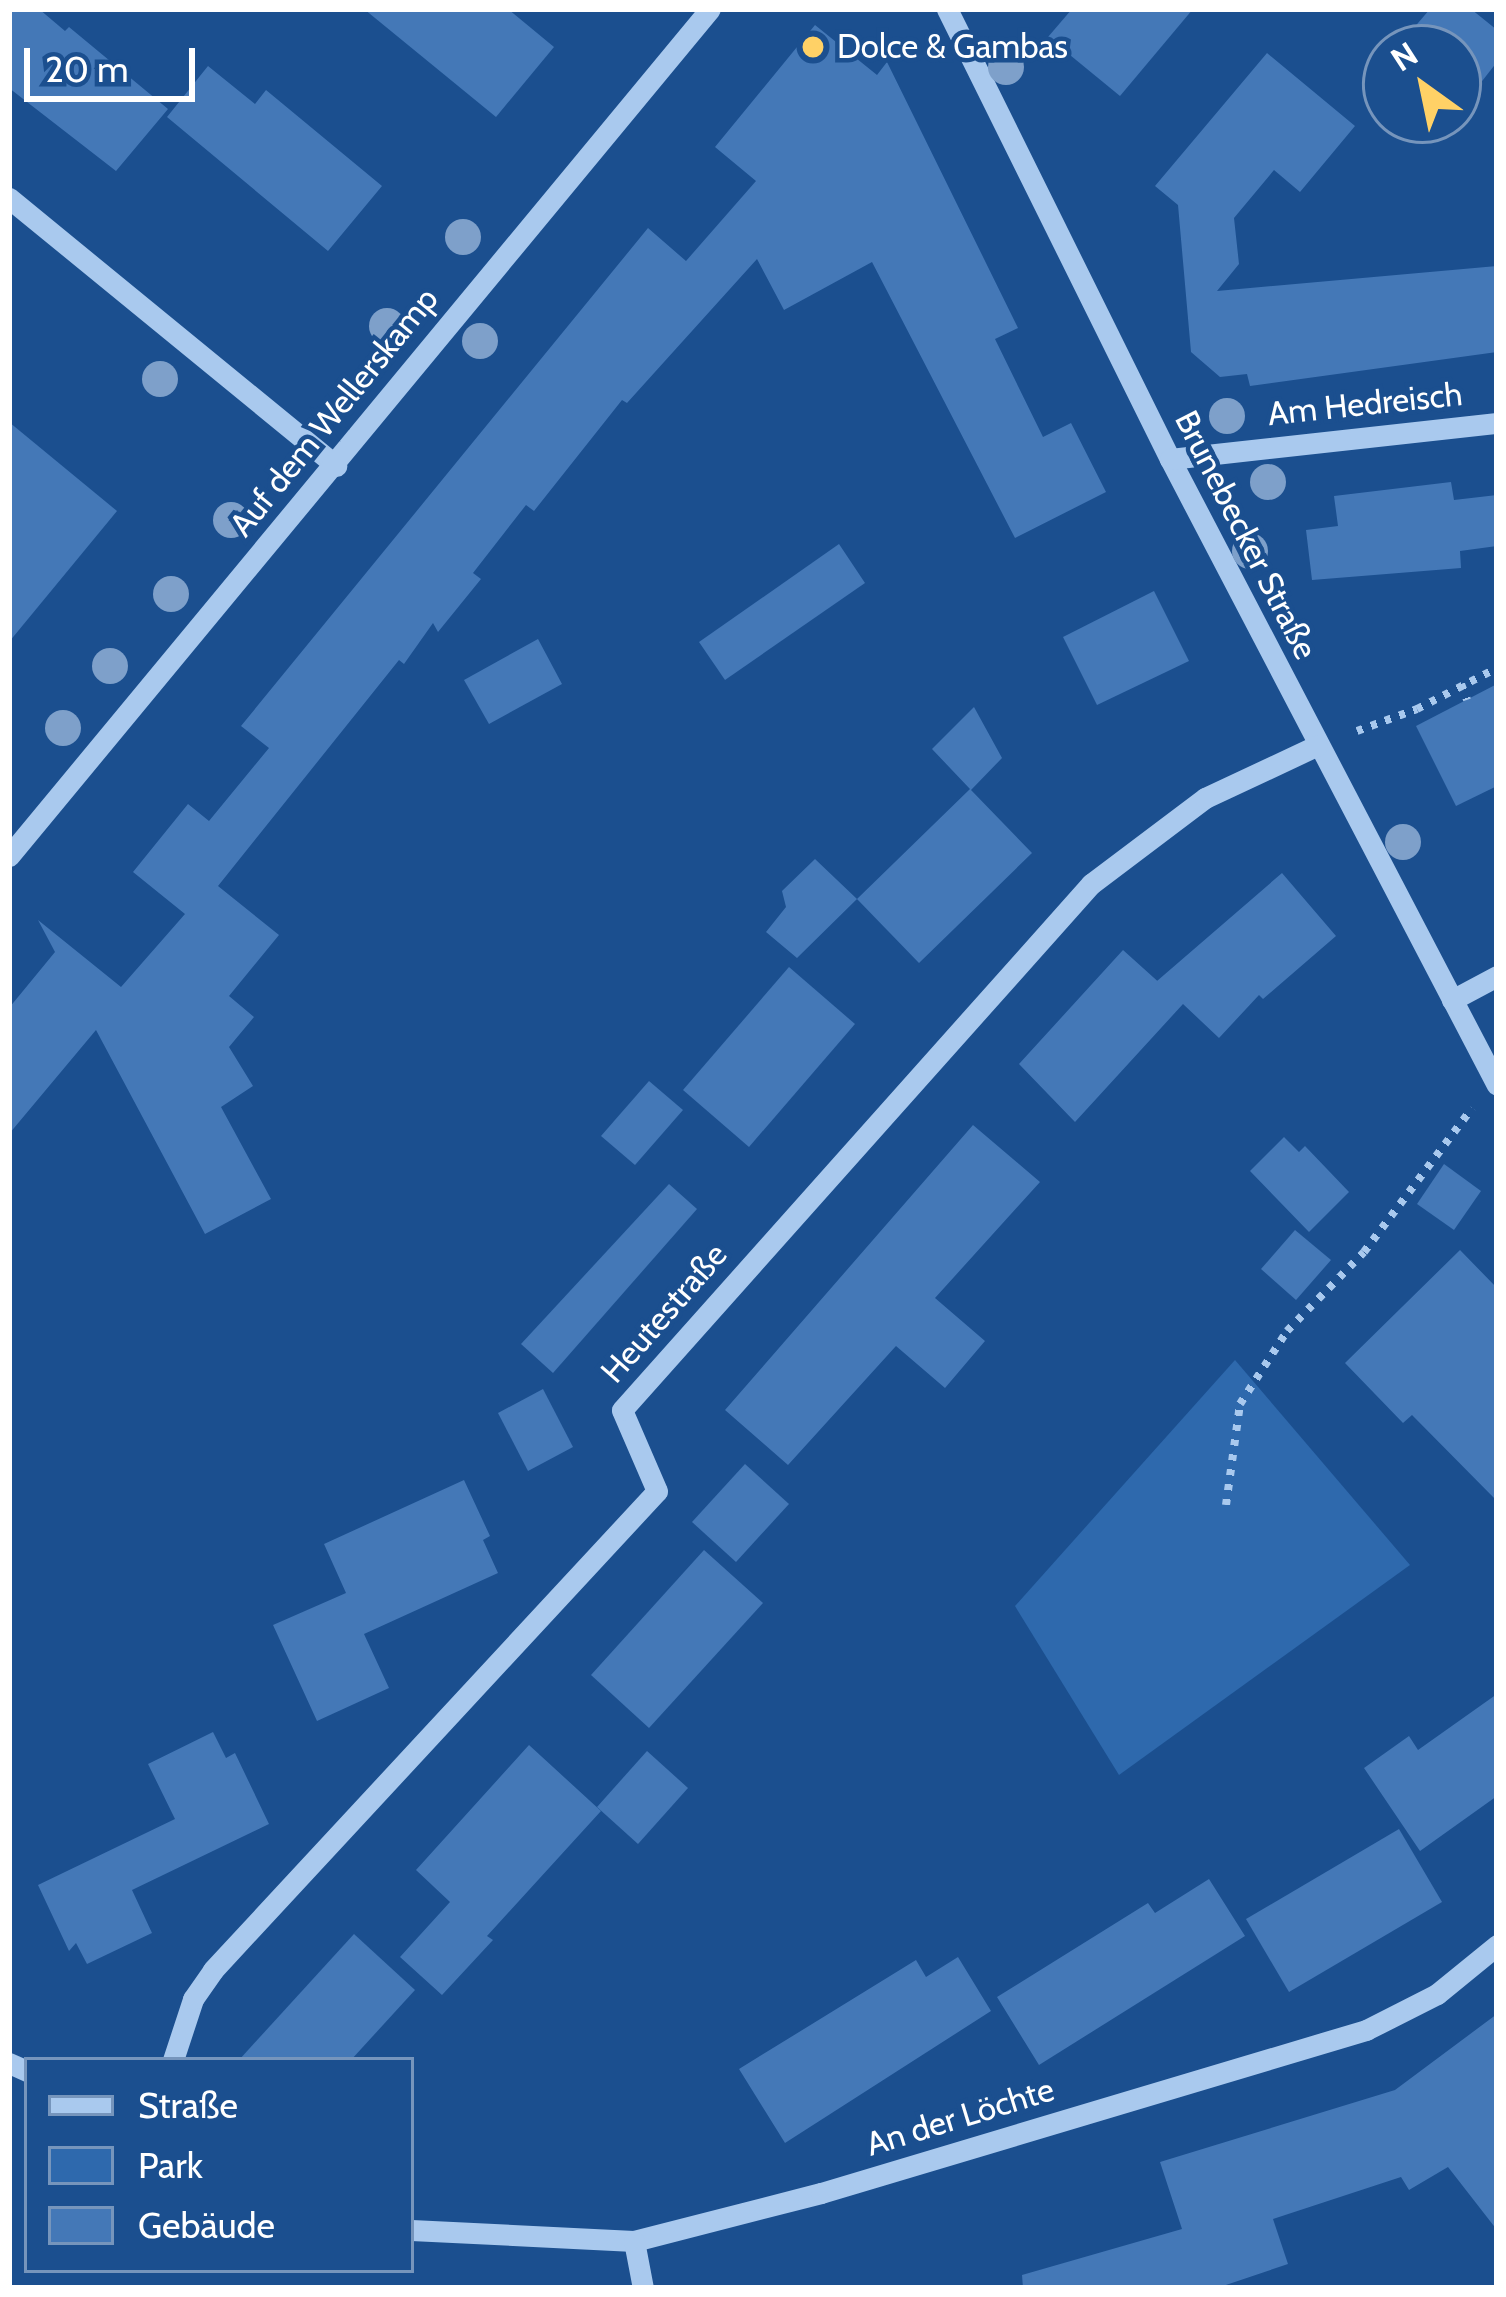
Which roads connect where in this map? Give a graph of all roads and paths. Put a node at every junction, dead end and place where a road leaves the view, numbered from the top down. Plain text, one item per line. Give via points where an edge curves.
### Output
1 (710, 9) edge
2 (947, 9) edge
3 (9, 198) edge
4 (1497, 423) edge
5 (1170, 459) junction
6 (336, 466) junction
7 (1497, 668) edge
8 (1461, 685) junction
9 (1467, 700) dead end
10 (1316, 746) junction
11 (9, 856) edge
12 (1497, 976) edge
13 (1452, 1000) junction
14 (1495, 1082) edge
15 (1226, 1504) dead end
16 (1497, 1945) edge
17 (174, 2057) edge
18 (414, 2230) edge
19 (634, 2241) junction
20 (643, 2288) edge

1 - 6 street, Auf dem Wellerskamp
2 - 5 street, Brunebecker Straße
3 - 6 street
4 - 5 street, Am Hedreisch
5 - 10 street, Brunebecker Straße
6 - 11 street, Auf dem Wellerskamp
7 - 8 path
8 - 9 path
8 - 10 path
10 - 13 street, Brunebecker Straße
10 - 17 street, Heutestraße via 1205,798 1091,884 653,1374 622,1410 657,1491 213,1970 193,1999
12 - 13 street
13 - 14 street, Brunebecker Straße
14 - 15 path via 1364,1252 1287,1331 1240,1404
16 - 19 street, An der Löchte via 1437,1994 1332,2042
18 - 19 street, An der Löchte
19 - 20 street

